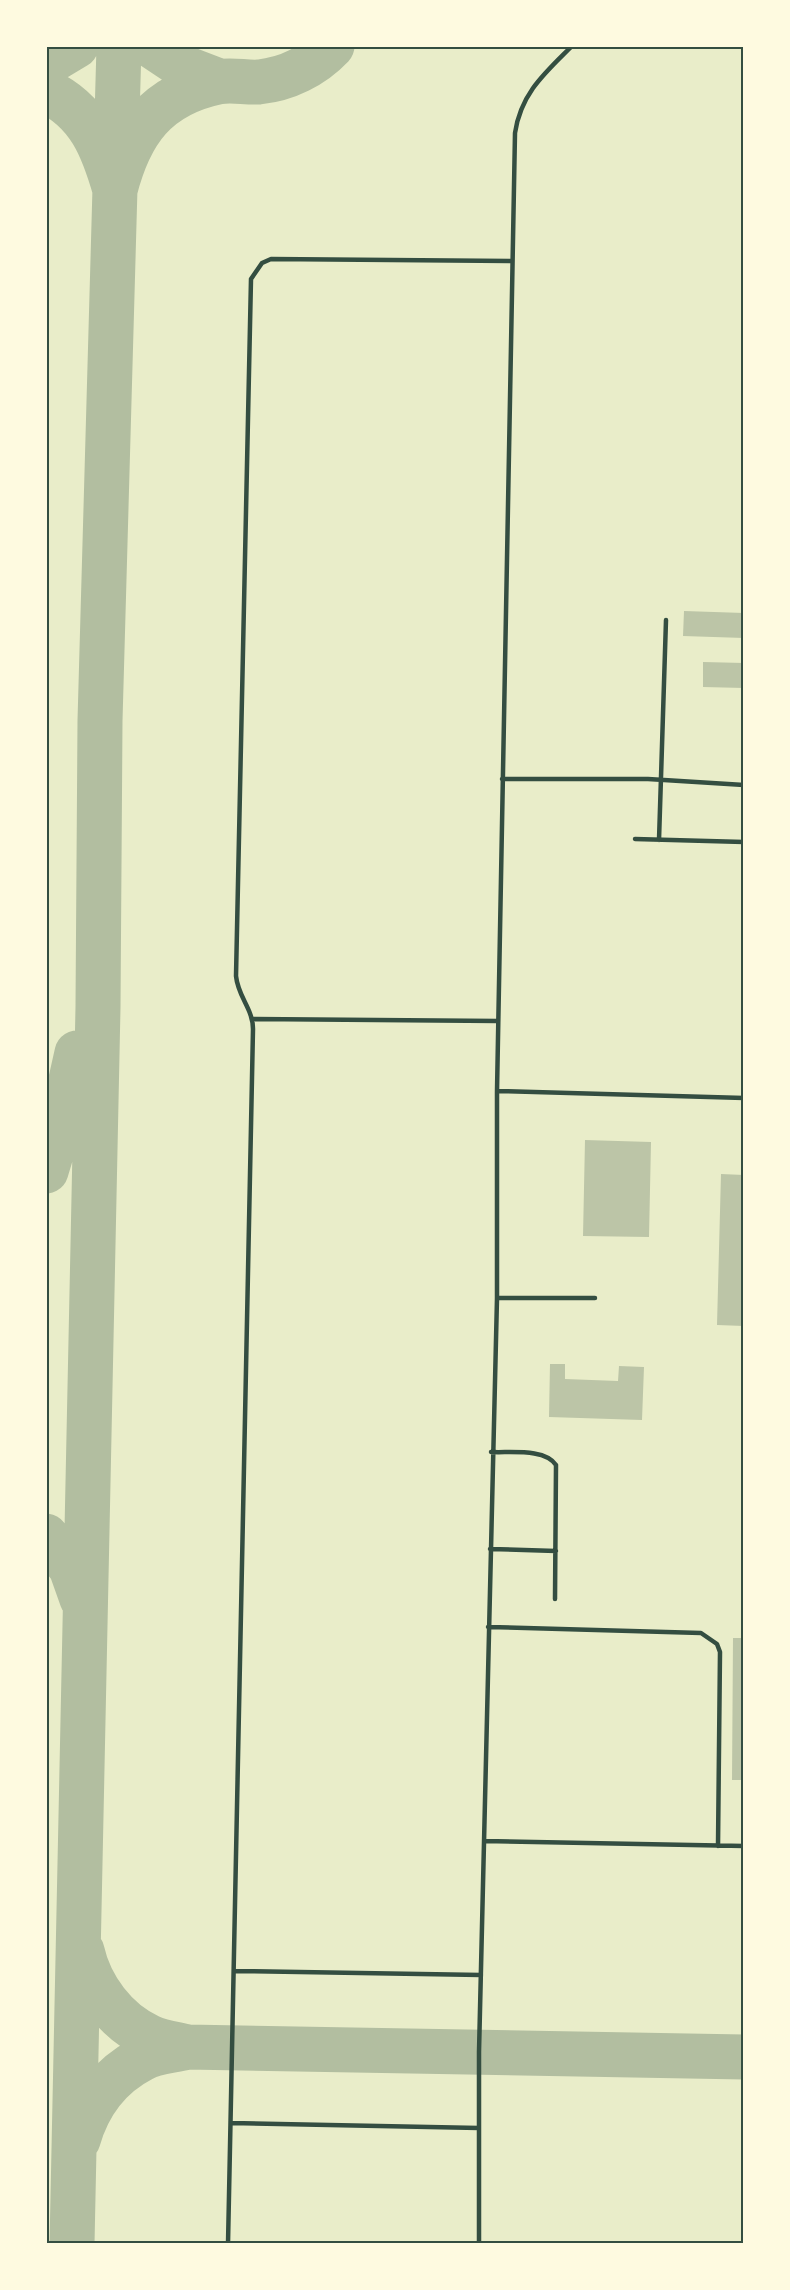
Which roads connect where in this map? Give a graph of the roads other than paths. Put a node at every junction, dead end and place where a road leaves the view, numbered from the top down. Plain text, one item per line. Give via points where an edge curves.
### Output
1 (572, 46) edge
2 (512, 261) junction
3 (666, 620) dead end
4 (502, 778) junction
5 (660, 780) junction
6 (744, 785) edge
7 (635, 839) dead end
8 (659, 840) junction
9 (744, 842) edge
10 (253, 1019) junction
11 (498, 1021) junction
12 (497, 1091) junction
13 (744, 1098) edge
14 (497, 1298) junction
15 (595, 1298) dead end
16 (491, 1452) junction
17 (490, 1549) junction
18 (556, 1551) junction
19 (555, 1599) dead end
20 (488, 1627) junction
21 (484, 1841) junction
22 (718, 1846) junction
23 (744, 1846) edge
24 (234, 1971) junction
25 (481, 1975) junction
26 (231, 2123) junction
27 (479, 2128) junction
28 (228, 2244) edge
29 (478, 2244) edge

1 - 2 lane via 532,87 516,120
2 - 4 lane
2 - 10 lane via 283,258 262,264 251,279 236,976 240,996
3 - 5 lane
4 - 5 lane
4 - 11 lane
5 - 6 lane
5 - 8 lane
7 - 8 lane
8 - 9 lane
10 - 11 lane
10 - 24 lane
11 - 12 lane
12 - 13 lane
12 - 14 lane
14 - 15 lane
14 - 16 lane
16 - 17 lane
16 - 18 lane via 543,1455 556,1465
17 - 18 lane
17 - 20 lane
18 - 19 lane
20 - 21 lane
20 - 22 lane via 701,1633 717,1644
21 - 22 lane
21 - 25 lane
22 - 23 lane
24 - 25 lane
24 - 26 lane
25 - 27 lane
26 - 27 lane
26 - 28 lane
27 - 29 lane

